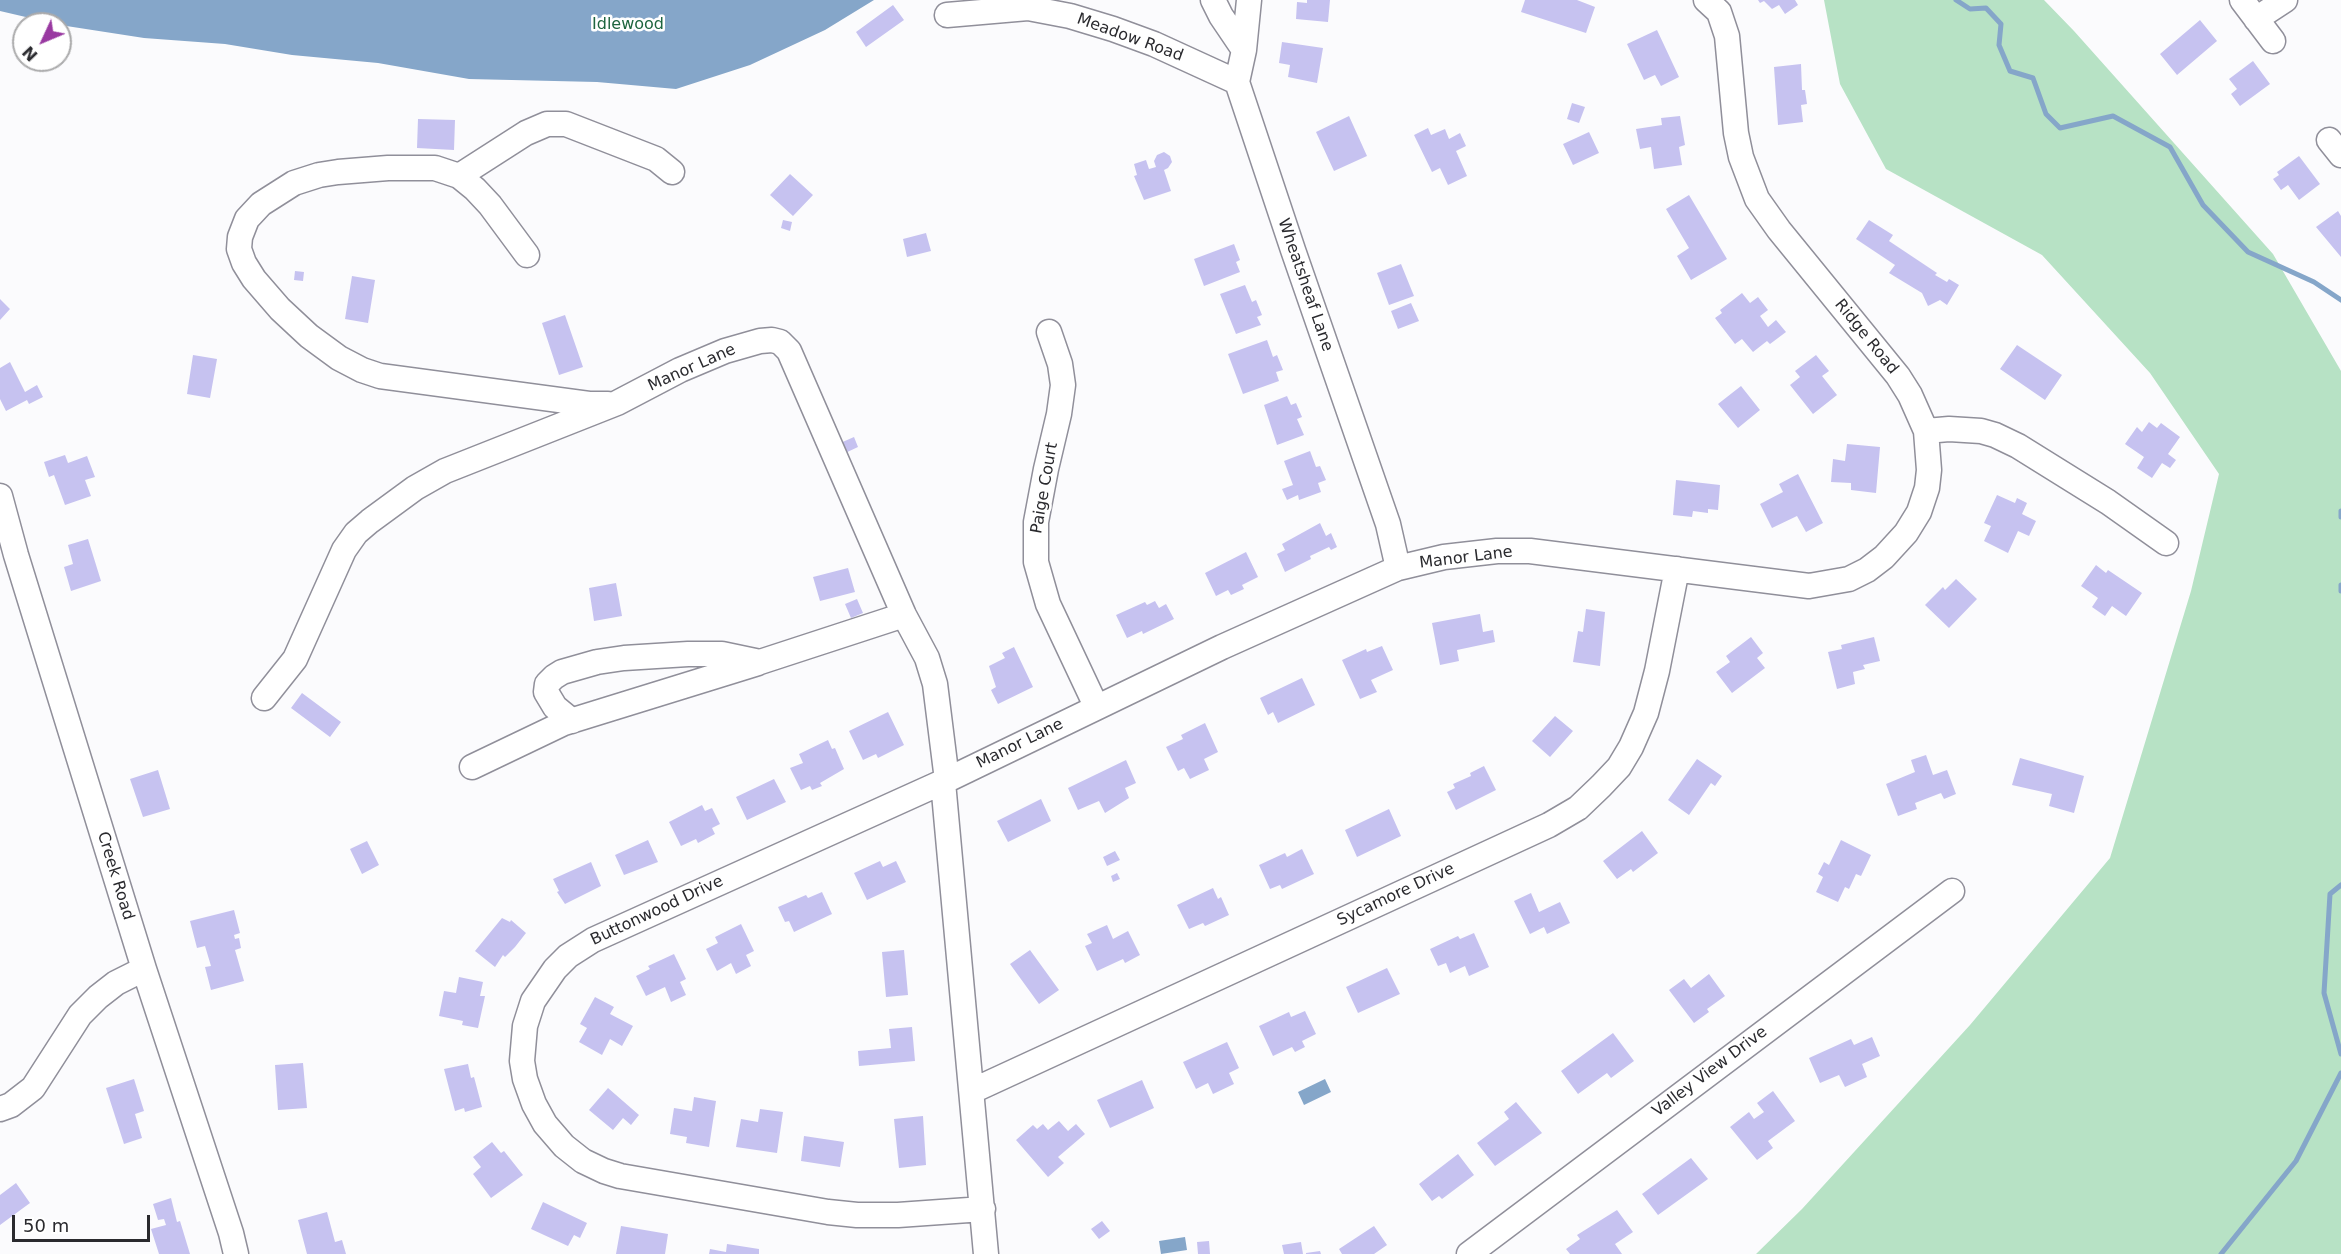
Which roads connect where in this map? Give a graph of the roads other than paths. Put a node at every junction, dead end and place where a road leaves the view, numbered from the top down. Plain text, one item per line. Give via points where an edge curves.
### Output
1 (1213, 0) edge
2 (1249, 0) edge
3 (1706, 0) edge
4 (2284, 0) edge
5 (2249, 10) edge
6 (947, 15) dead end
7 (2273, 41) dead end
8 (1244, 50) junction
9 (1237, 82) junction
10 (672, 172) dead end
11 (459, 176) junction
12 (527, 255) dead end
13 (1048, 332) dead end
14 (618, 403) junction
15 (1926, 431) junction
16 (0, 496) edge
17 (2166, 543) dead end
18 (8, 558) edge
19 (1398, 568) junction
20 (1677, 569) junction
21 (904, 615) junction
22 (760, 662) junction
23 (264, 698) dead end
24 (1096, 706) junction
25 (572, 720) junction
26 (472, 767) dead end
27 (945, 781) junction
28 (1952, 891) dead end
29 (144, 969) junction
30 (972, 1091) junction
31 (0, 1109) edge
32 (983, 1209) junction
33 (236, 1254) edge
34 (986, 1254) edge
35 (1469, 1254) edge

1 - 8 street
2 - 8 street
3 - 15 street, Ridge Road via 1719,12 1727,36 1736,133 1757,199 1898,376
4 - 5 street
5 - 7 street
6 - 9 street, Meadow Road via 1028,8 1070,16 1154,44
8 - 9 street
9 - 19 street, Wheatsheaf Lane via 1388,524
10 - 11 street via 656,159 596,134 566,124 547,124
11 - 12 street via 490,205
11 - 14 street via 435,168 388,168 319,175 294,183 246,219 239,249 244,263 280,309 309,336 362,370 380,376 589,404
13 - 24 street, Paige Court via 1063,385 1036,522 1036,562 1048,604
14 - 21 street, Manor Lane via 725,351 760,341 780,342 789,351 808,390
14 - 23 street, Manor Lane via 445,471 369,521 344,550 295,659
15 - 17 street via 1949,429 1995,435 2108,502
15 - 20 street, Manor Lane via 1929,470 1918,513 1884,557 1867,570 1849,579 1809,586
16 - 18 street, Creek Road
18 - 29 street, Creek Road
19 - 20 street, Manor Lane via 1444,557 1530,551
19 - 24 street, Manor Lane
20 - 30 street, Sycamore Drive via 1646,713 1619,766 1578,808 1549,825
21 - 22 street
21 - 27 street, Manor Lane via 927,658 935,684
22 - 25 street
22 - 25 street via 722,654 688,654 624,658 562,672 547,684 546,692 555,707
24 - 27 street, Manor Lane
25 - 26 street
27 - 30 street, Manor Lane
27 - 32 street, Buttonwood Drive via 593,940 568,956 533,1001 525,1026 522,1061 534,1104 558,1139 584,1161 620,1176 857,1215
28 - 35 street, Valley View Drive
29 - 31 street via 98,997 80,1015 33,1088
29 - 33 street, Creek Road
30 - 32 street, Manor Lane
32 - 34 street, Manor Lane

